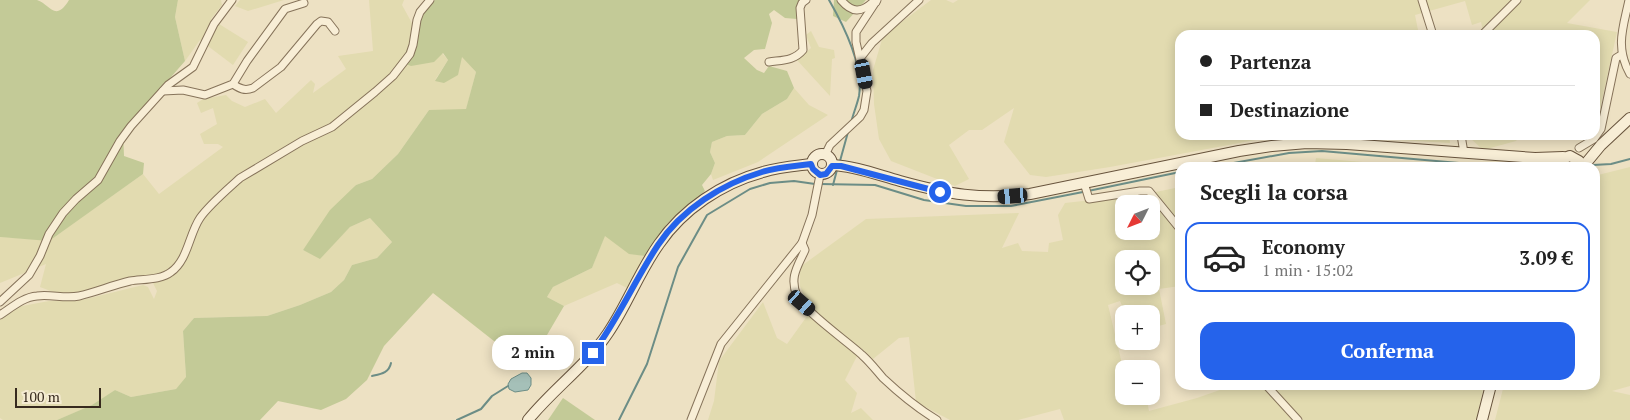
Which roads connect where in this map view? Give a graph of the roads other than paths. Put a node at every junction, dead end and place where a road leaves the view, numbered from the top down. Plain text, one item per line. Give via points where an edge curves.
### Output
1 (232, 0) edge
2 (430, 0) edge
3 (806, 0) edge
4 (840, 0) edge
5 (919, 0) edge
6 (1422, 0) edge
7 (1518, 0) edge
8 (1629, 0) edge
9 (876, 1) edge
10 (304, 3) dead end
11 (335, 30) dead end
12 (1431, 30) edge
13 (1487, 30) edge
14 (1621, 54) junction
15 (860, 57) junction
16 (769, 62) dead end
17 (1630, 74) edge
18 (233, 84) junction
19 (163, 91) junction
20 (1630, 118) edge
21 (1600, 130) edge
22 (1462, 140) edge
23 (1592, 140) edge
24 (1600, 145) junction
25 (1579, 148) dead end
26 (1464, 153) junction
27 (825, 155) junction
28 (1568, 157) junction
29 (1535, 158) junction
30 (1188, 162) edge
31 (1541, 162) edge
32 (1559, 162) edge
33 (1579, 162) edge
34 (1587, 162) edge
35 (811, 164) junction
36 (1175, 165) edge
37 (836, 166) junction
38 (819, 178) junction
39 (1085, 184) junction
40 (1175, 223) edge
41 (802, 243) junction
42 (0, 302) edge
43 (0, 315) edge
44 (1271, 390) edge
45 (1490, 390) edge
46 (528, 420) edge
47 (691, 420) edge
48 (937, 420) edge
49 (1298, 420) edge
50 (1482, 420) edge

1 - 19 street via 214,24 193,67
2 - 43 street via 416,20 410,54 393,76 332,127 302,141 232,185 201,216 189,245 171,272 80,296 36,296 20,301
3 - 16 street via 800,8 803,50 790,59
4 - 9 street via 859,11
5 - 15 street
6 - 12 street
7 - 13 street
8 - 14 street via 1620,40
9 - 15 street via 856,32
10 - 18 street via 285,8
11 - 18 street via 328,22 321,21 281,67 253,88 248,90
14 - 17 street
14 - 21 street via 1616,58
15 - 27 street via 867,91 866,103 860,117 830,145
18 - 19 street via 205,95 183,90
19 - 42 street via 120,141 98,180 64,213 29,275
20 - 24 main road
22 - 26 street
23 - 25 street
24 - 28 main road via 1581,157
24 - 34 main road
26 - 29 main road
26 - 30 main road via 1307,143 1239,151
27 - 35 main road via 816,156
27 - 37 main road
28 - 29 main road
28 - 32 main road
28 - 33 main road
29 - 31 main road
35 - 38 main road
35 - 46 main road via 741,179 686,214 658,244 593,353
36 - 39 main road
37 - 38 main road
37 - 39 main road via 974,197 999,198
38 - 41 street via 812,216
39 - 40 street via 1089,199 1149,192
41 - 47 street via 721,344
41 - 48 street via 805,250 794,274 795,288 802,303 864,356 916,408
44 - 49 street
45 - 50 main road

